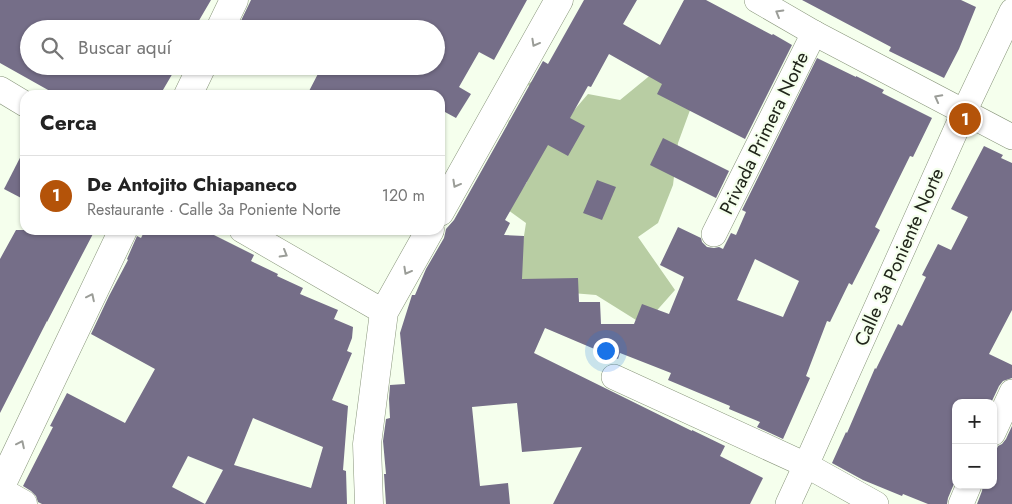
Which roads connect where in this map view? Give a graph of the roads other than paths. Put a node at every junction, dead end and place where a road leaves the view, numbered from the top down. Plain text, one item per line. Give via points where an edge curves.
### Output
1 (234, 0) edge
2 (559, 0) edge
3 (757, 0) edge
4 (1012, 11) edge
5 (224, 20) edge
6 (814, 33) junction
7 (198, 75) edge
8 (0, 89) edge
9 (190, 90) edge
10 (20, 101) edge
11 (964, 112) junction
12 (1012, 137) edge
13 (445, 203) edge
14 (714, 234) dead end
15 (122, 235) edge
16 (251, 235) edge
17 (427, 235) edge
18 (384, 312) junction
19 (614, 377) dead end
20 (1012, 392) edge
21 (997, 425) edge
22 (806, 465) junction
23 (0, 489) edge
24 (967, 489) edge
25 (23, 504) edge
26 (369, 504) edge
27 (788, 504) edge
28 (876, 504) edge
29 (961, 504) edge

1 - 5 street
2 -> 13 street
6 -> 3 street
4 - 11 street, Calle 3a Poniente Norte
11 -> 6 street
6 - 14 street, Privada Primera Norte
7 - 9 street
8 - 10 street
11 - 12 street
11 - 22 street, Calle 3a Poniente Norte
23 -> 15 street
16 -> 18 street
17 -> 18 street
18 - 26 street via 367,444
19 - 22 street
20 - 21 street
22 - 27 street, Calle 3a Poniente Norte
22 - 28 street
23 - 25 street
24 - 29 street

